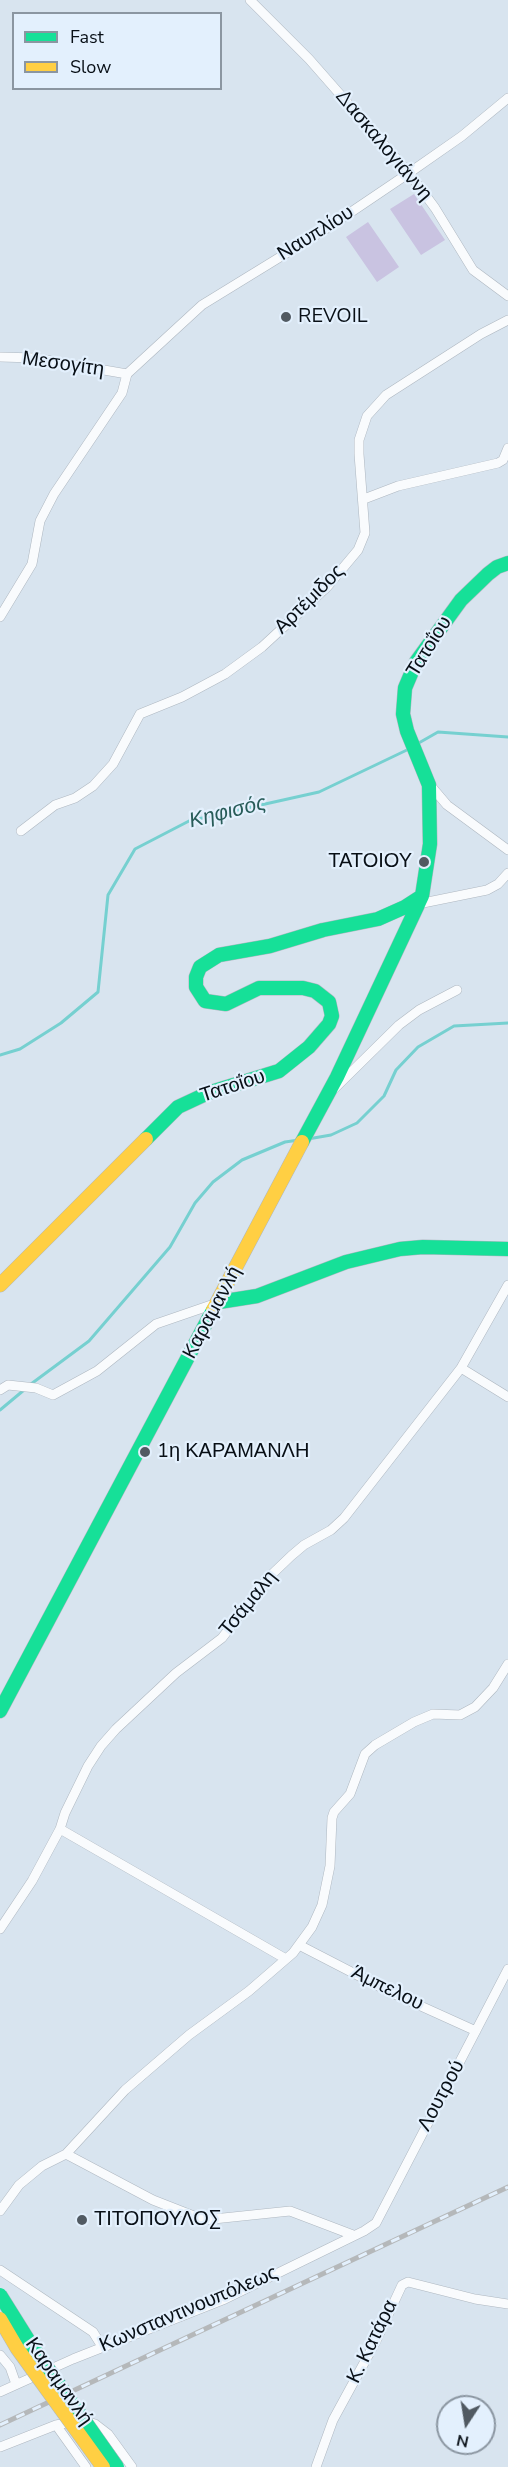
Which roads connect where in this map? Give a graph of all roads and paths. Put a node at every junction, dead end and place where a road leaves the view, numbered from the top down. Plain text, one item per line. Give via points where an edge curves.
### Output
1 (250, 0) edge
2 (508, 99) edge
3 (409, 173) junction
4 (508, 296) edge
5 (508, 320) edge
6 (0, 357) edge
7 (127, 374) junction
8 (508, 448) edge
9 (364, 499) junction
10 (508, 563) edge
11 (0, 617) edge
12 (429, 785) junction
13 (21, 831) dead end
14 (507, 848) edge
15 (508, 873) edge
16 (418, 903) junction
17 (388, 918) junction
18 (370, 920) junction
19 (400, 944) junction
20 (457, 990) dead end
21 (327, 1096) junction
22 (508, 1249) edge
23 (0, 1285) edge
24 (508, 1285) edge
25 (219, 1302) junction
26 (461, 1368) junction
27 (4, 1388) edge
28 (508, 1397) edge
29 (508, 1664) edge
30 (0, 1710) edge
31 (60, 1829) junction
32 (0, 1929) edge
33 (299, 1945) junction
34 (286, 1959) junction
35 (508, 1969) edge
36 (476, 2031) junction
37 (66, 2154) junction
38 (0, 2211) edge
39 (376, 2223) joint
40 (353, 2235) junction
41 (0, 2270) edge
42 (0, 2295) edge
43 (508, 2304) edge
44 (0, 2319) edge
45 (103, 2348) junction
46 (0, 2355) edge
47 (16, 2384) junction
48 (0, 2392) edge
49 (56, 2425) junction
50 (0, 2447) edge
51 (86, 2467) edge
52 (103, 2467) edge
53 (117, 2467) edge
54 (132, 2467) edge
55 (316, 2467) edge

1 - 3 street, Δασκαλογιάννη via 309,59
2 - 3 street, Ναυπλίου
3 - 4 street, Δασκαλογιάννη via 473,270
3 - 7 street, Ναυπλίου via 202,305
5 - 9 street, Αρτέμιδος via 375,405 359,440
6 - 7 street, Μεσογίτη via 34,358
7 - 11 street via 122,393 54,494 40,521 32,564
8 - 9 street via 498,463 398,486
9 - 13 street, Αρτέμιδος via 363,541 327,587 240,664 182,697 140,714 113,764 93,786 55,805
10 - 12 main road, Τατοΐου via 497,567 465,595 416,662 403,697 408,731
12 - 14 street via 475,828
12 - 16 main road, Τατοΐου via 430,844
15 - 16 street via 487,890
16 - 17 main road, Τατοΐου
16 - 18 main road, Τατοΐου
16 - 19 main road, Καραμανλή
17 - 18 main road, Τατοΐου
17 - 19 main road via 400,929
18 - 23 main road, Τατοΐου via 219,955 200,967 196,987 205,1000 226,1004 259,988 303,988 315,991 329,1002 329,1024 309,1047 279,1071 208,1093 178,1107
19 - 21 main road, Καραμανλή
20 - 21 street via 399,1025
21 - 25 main road, Καραμανλή
22 - 25 main road via 400,1249 346,1262 257,1296
24 - 26 street, Τσάμαλη
25 - 27 street via 156,1324 97,1371 53,1395 36,1388
25 - 30 main road, Καραμανλή
26 - 28 street
26 - 31 street, Τσάμαλη via 338,1525 291,1556 268,1578 222,1638 176,1672 101,1746
29 - 33 street via 475,1707 460,1715 433,1714 423,1718 365,1754 350,1794 334,1812 322,1905
31 - 32 street, Τσάμαλη
31 - 34 street
33 - 34 street
33 - 36 street, Άμπελου
34 - 37 street via 125,2090
35 - 36 street, Λουτρού
36 - 39 street, Λουτρού
37 - 38 street via 31,2174
37 - 40 street via 153,2200 204,2220 290,2211
39 - 40 street, Κωνσταντινουπόλεως
40 - 45 street, Κωνσταντινουπόλεως via 225,2299
41 - 45 street via 93,2332
42 - 53 main road, Καραμανλή, bridge
43 - 55 street, Κ. Κατάρα via 475,2300 408,2282 402,2285 333,2420
44 - 52 main road, Καραμανλή, bridge
45 - 47 street, Κωνσταντινουπόλεως
46 - 47 street
47 - 48 street, Κωνσταντινουπόλεως
49 - 50 street
49 - 51 street
49 - 54 street via 81,2420 95,2424 108,2434

